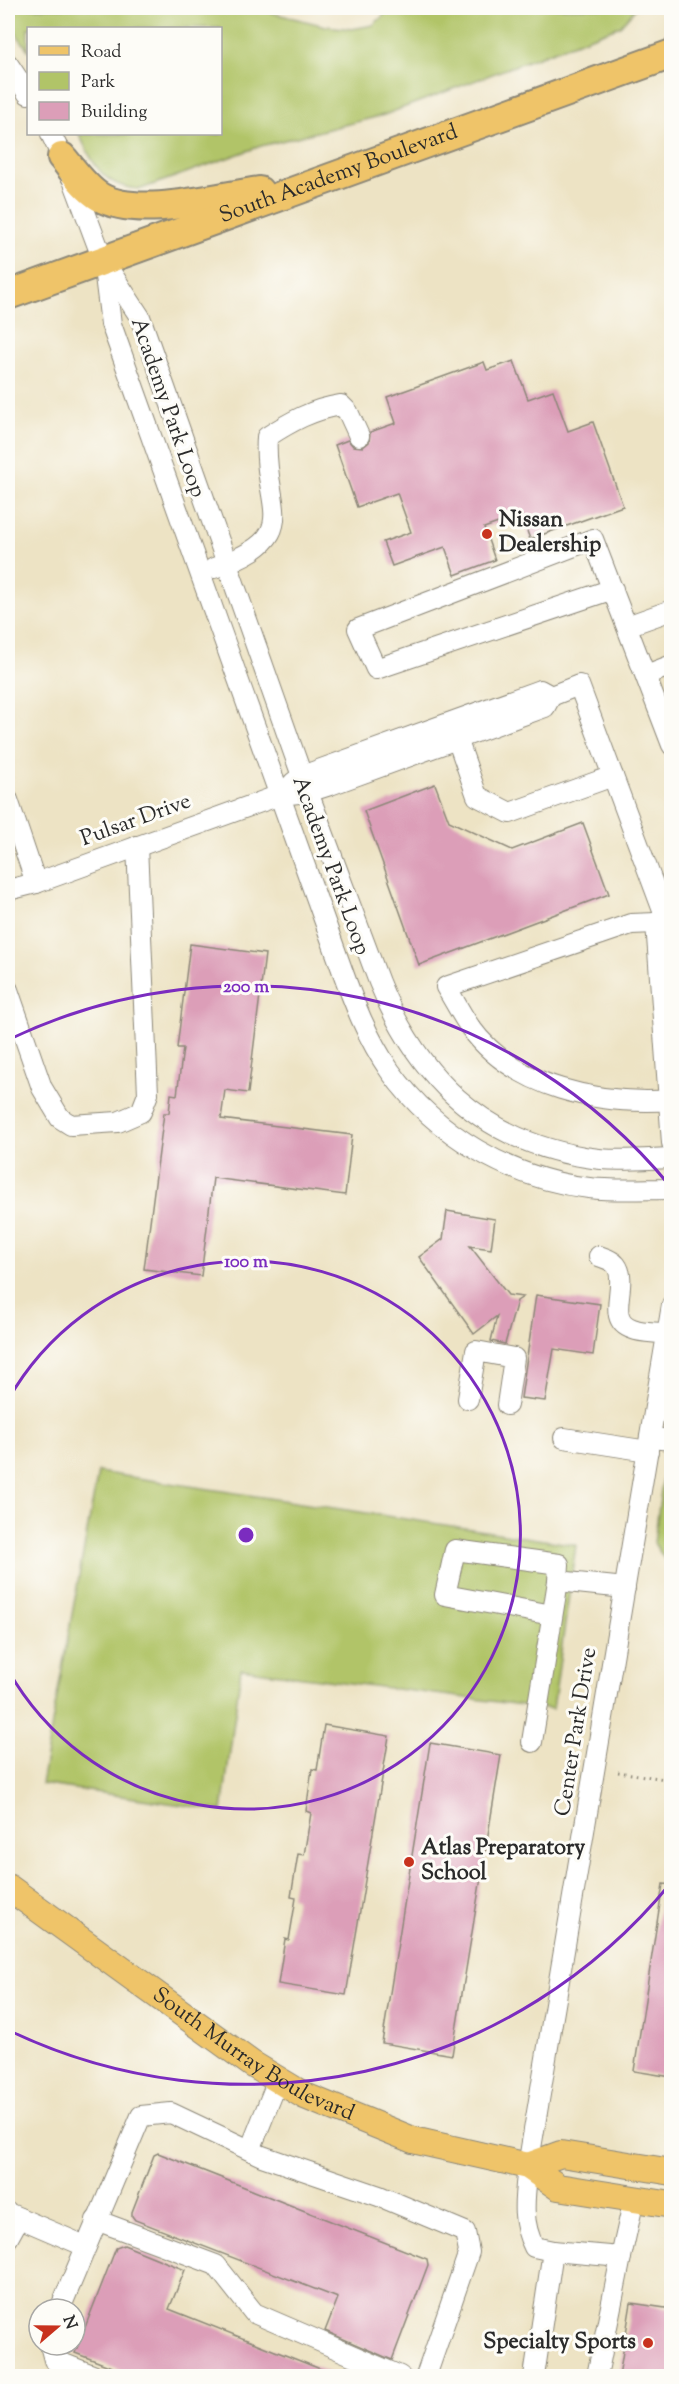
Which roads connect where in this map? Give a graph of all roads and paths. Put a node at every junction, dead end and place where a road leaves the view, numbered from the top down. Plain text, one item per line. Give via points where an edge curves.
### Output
1 (672, 54) edge
2 (8, 64) edge
3 (27, 92) edge
4 (56, 145) edge
5 (317, 183) junction
6 (103, 260) junction
7 (8, 295) edge
8 (359, 436) dead end
9 (226, 563) junction
10 (200, 573) junction
11 (613, 589) junction
12 (672, 610) edge
13 (627, 626) junction
14 (672, 665) edge
15 (646, 675) junction
16 (667, 719) edge
17 (454, 730) junction
18 (672, 745) edge
19 (612, 776) junction
20 (305, 784) junction
21 (280, 795) junction
22 (8, 800) edge
23 (137, 846) junction
24 (36, 883) junction
25 (8, 890) edge
26 (664, 917) edge
27 (8, 990) edge
28 (666, 993) edge
29 (670, 1101) edge
30 (672, 1143) edge
31 (672, 1158) edge
32 (672, 1189) edge
33 (599, 1256) dead end
34 (672, 1305) edge
35 (667, 1334) junction
36 (468, 1399) dead end
37 (507, 1405) dead end
38 (564, 1438) dead end
39 (672, 1440) edge
40 (649, 1444) junction
41 (558, 1573) junction
42 (625, 1588) junction
43 (552, 1615) junction
44 (532, 1742) dead end
45 (618, 1772) dead end
46 (672, 1780) edge
47 (8, 1887) edge
48 (278, 2080) junction
49 (250, 2150) junction
50 (528, 2166) junction
51 (672, 2172) edge
52 (634, 2199) junction
53 (672, 2205) edge
54 (13, 2216) edge
55 (96, 2220) junction
56 (8, 2238) edge
57 (85, 2246) junction
58 (553, 2252) junction
59 (621, 2257) junction
60 (65, 2297) edge
61 (53, 2357) edge
62 (94, 2376) edge
63 (400, 2376) edge
64 (426, 2376) edge
65 (534, 2376) edge
66 (597, 2376) edge

1 - 5 highway, South Academy Boulevard
2 - 3 street
4 - 5 highway via 98,196 128,207
4 - 6 street
5 - 6 highway, South Academy Boulevard
6 - 7 highway, South Academy Boulevard
6 - 9 street, Academy Park Loop via 140,317
6 - 10 street, Academy Park Loop via 111,324
8 - 9 street via 341,405 302,416 267,437 275,523 266,539 250,553
9 - 10 street
9 - 20 street, Academy Park Loop
10 - 21 street, Academy Park Loop
11 - 11 street via 593,539 358,629 376,669
11 - 13 street
12 - 13 street
13 - 15 street
14 - 15 street
15 - 16 street
16 - 18 street
17 - 19 street via 477,796 510,813
17 - 19 street, Pulsar Drive via 545,707 551,696 579,685
17 - 20 street, Pulsar Drive
19 - 26 street
20 - 21 street, Pulsar Drive
20 - 31 street, Academy Park Loop via 391,1011 409,1043 446,1090 490,1122 549,1150 587,1158
21 - 23 street, Pulsar Drive
21 - 32 street, Academy Park Loop via 356,1007 390,1071 428,1114 509,1167 550,1180 590,1188
22 - 24 street
23 - 24 street, Pulsar Drive
23 - 27 street via 148,1094 141,1112 118,1122 71,1125 60,1118 42,1088
24 - 25 street, Pulsar Drive
26 - 28 street
26 - 29 street via 632,924 446,987 470,1028 512,1068 548,1085 591,1097
28 - 29 street
29 - 30 street
33 - 35 street via 611,1260 619,1270 618,1310 623,1322 634,1330
34 - 35 street, Center Park Drive
35 - 40 street, Center Park Drive
36 - 37 street via 476,1351 514,1358
38 - 40 street
39 - 40 street
40 - 42 street, Center Park Drive
41 - 42 street
41 - 43 street
41 - 43 street via 455,1550 445,1595
42 - 50 street, Center Park Drive
43 - 44 street
45 - 46 path
47 - 48 main road, South Murray Boulevard
48 - 49 street
48 - 50 main road, South Murray Boulevard via 322,2104 413,2140
49 - 55 street via 171,2113 141,2116
49 - 64 street via 465,2232 469,2252
50 - 51 main road via 561,2154
50 - 52 main road, South Murray Boulevard via 558,2187
50 - 58 street, Center Park Drive via 525,2225 534,2247
52 - 53 main road, South Murray Boulevard
52 - 59 street
54 - 56 street
54 - 57 street
55 - 57 street
55 - 63 street via 216,2265 254,2313
57 - 60 street
58 - 59 street
58 - 65 street
59 - 66 street
61 - 62 street

